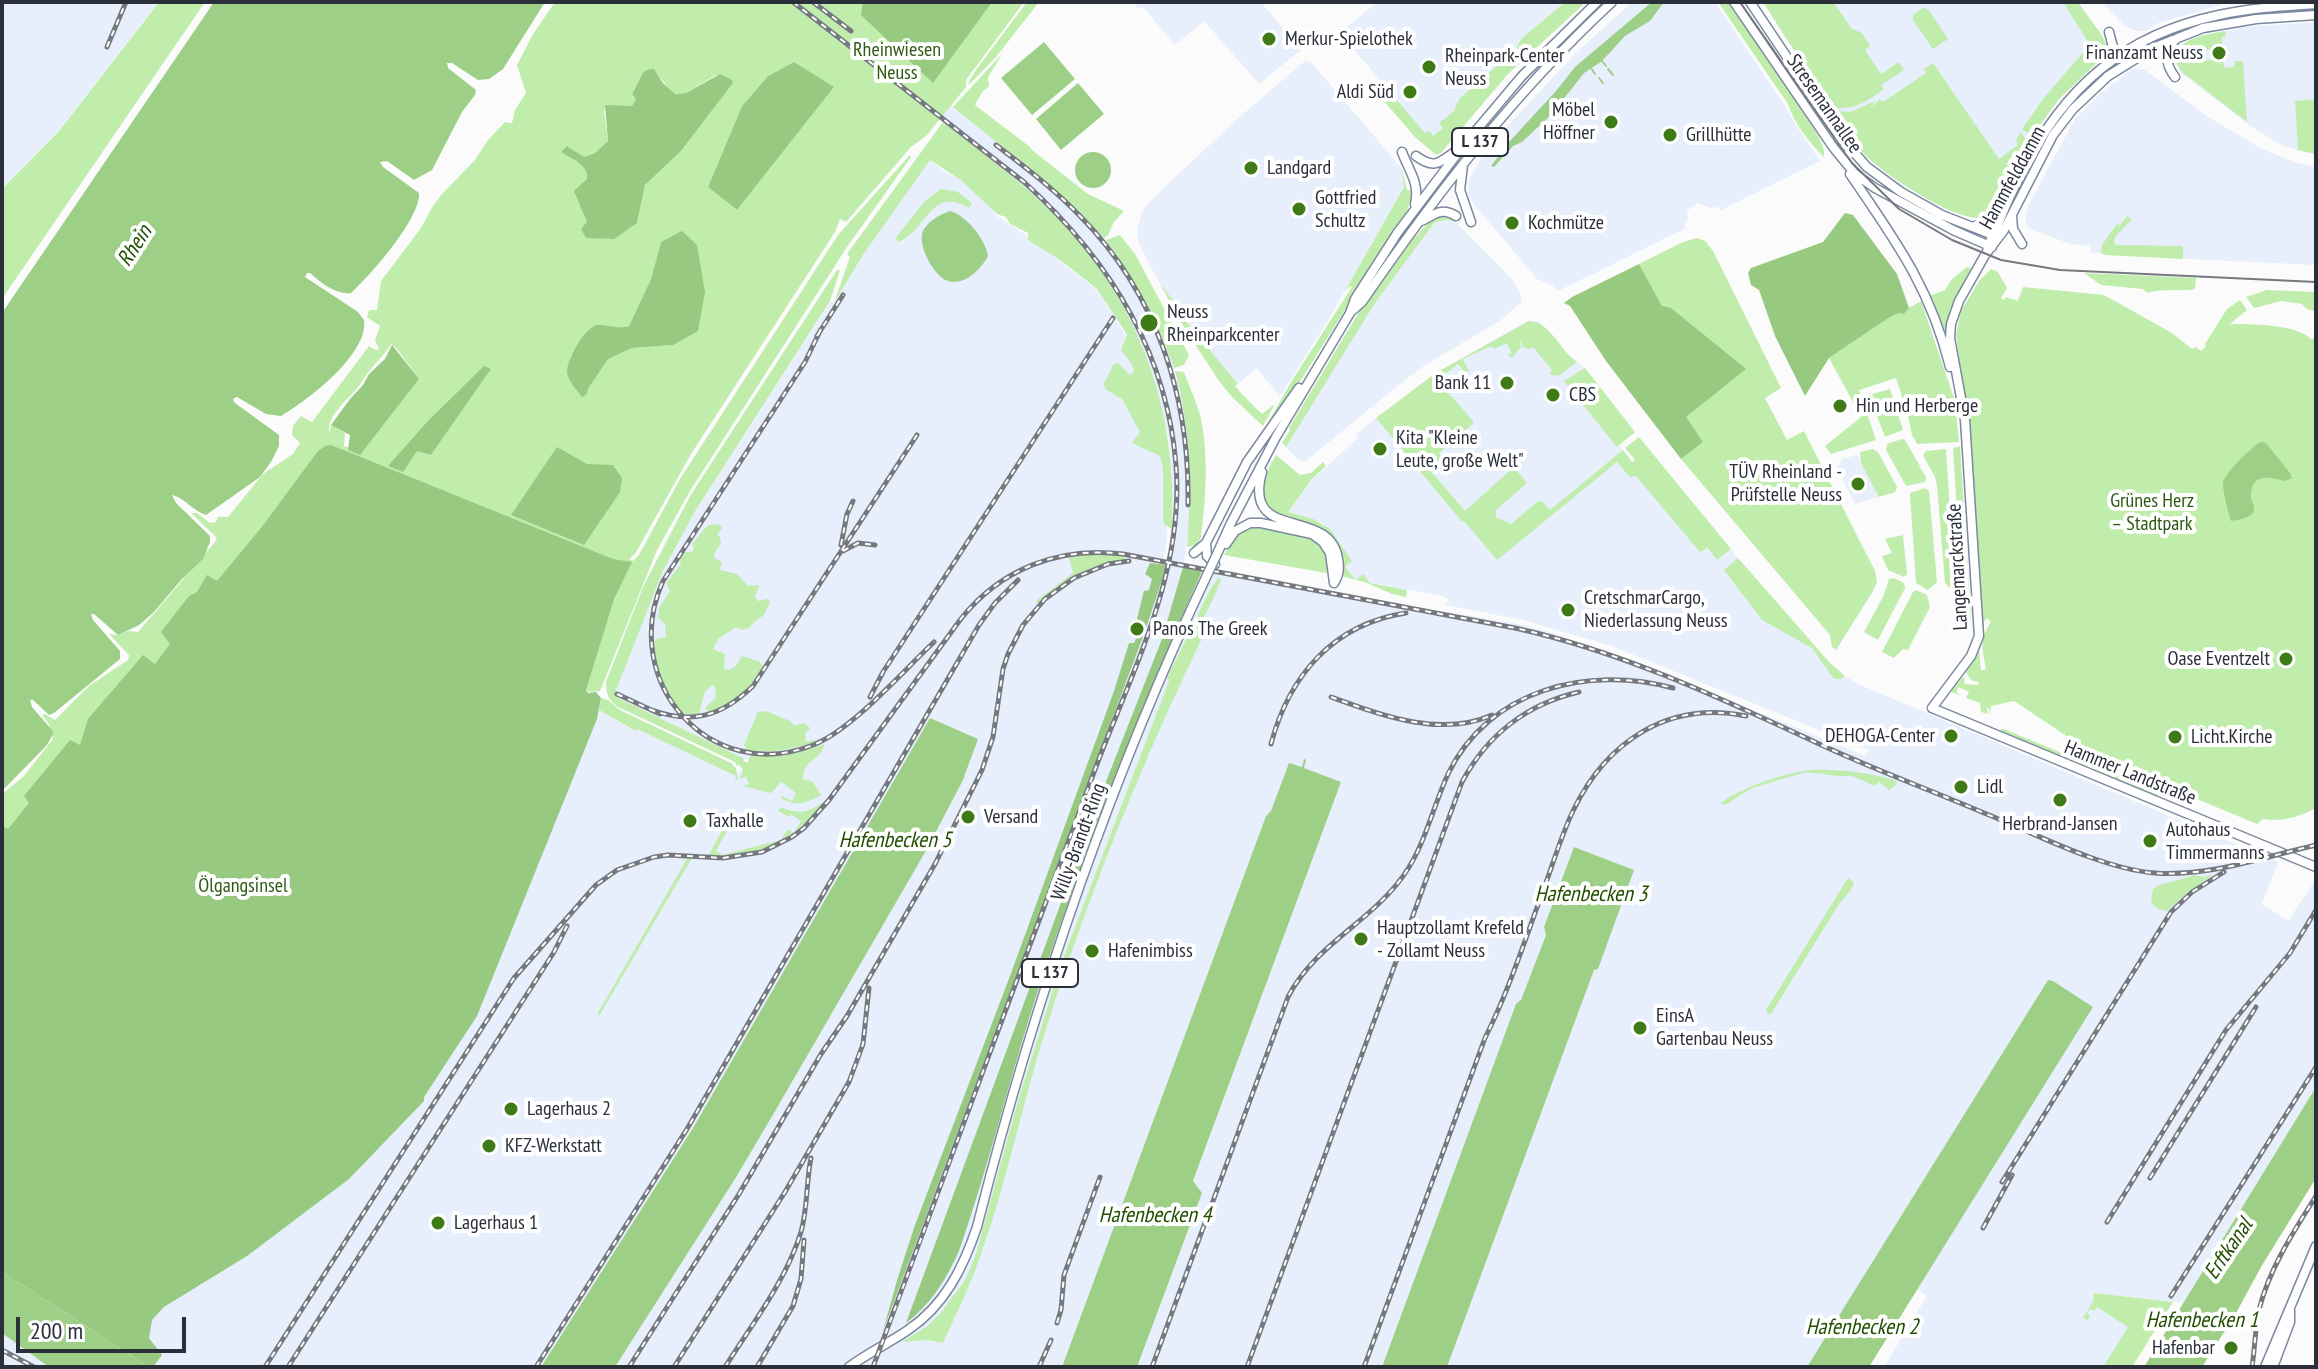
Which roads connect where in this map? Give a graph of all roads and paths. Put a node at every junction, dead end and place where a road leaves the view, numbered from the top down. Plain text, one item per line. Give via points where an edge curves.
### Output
1 (1597, 2) edge
2 (1612, 2) edge
3 (1734, 2) edge
4 (1750, 2) edge
5 (2316, 4) edge
6 (2316, 15) edge
7 (2109, 32) dead end
8 (2180, 36) junction
9 (2107, 64) junction
10 (2175, 77) dead end
11 (1463, 146) junction
12 (1833, 147) junction
13 (1402, 152) dead end
14 (1416, 156) dead end
15 (1463, 164) junction
16 (2003, 208) junction
17 (2013, 212) junction
18 (1411, 213) junction
19 (1456, 216) dead end
20 (1471, 222) dead end
21 (1415, 225) junction
22 (1967, 225) junction
23 (1993, 235) junction
24 (2022, 244) dead end
25 (1989, 248) junction
26 (1350, 313) junction
27 (1313, 372) junction
28 (1963, 410) junction
29 (1262, 463) junction
30 (1206, 543) junction
31 (1194, 553) dead end
32 (1217, 554) junction
33 (1215, 564) dead end
34 (1932, 708) joint
35 (2316, 867) edge
36 (2316, 1246) edge
37 (849, 1367) edge
38 (2268, 1367) edge

1 - 11 main road, Willy-Brandt-Ring / L 137 via 1522,76
2 - 15 main road, Willy-Brandt-Ring / L 137 via 1547,65
3 - 12 main road, Stresemannallee
4 - 22 main road, Stresemannallee via 1861,161 1901,192
5 - 9 main road, Hammfelddamm via 2201,19 2146,40
6 - 8 main road, Hammfelddamm via 2226,23
7 - 9 main road via 2113,47
8 - 10 main road via 2167,55
8 - 17 main road, Hammfelddamm via 2128,62 2073,109 2053,135
9 - 16 main road, Hammfelddamm via 2043,132
11 - 14 main road via 1435,164
11 - 18 main road, Willy-Brandt-Ring / L 137
12 - 25 main road, Stresemannallee via 1864,182
12 - 28 main road, Langemarckstraße via 1924,290
13 - 18 main road via 1417,187
15 - 20 main road via 1460,190
15 - 21 main road, Willy-Brandt-Ring / L 137
16 - 22 main road via 1983,225
16 - 23 main road, Hammfelddamm
17 - 24 main road via 2013,229
17 - 25 main road, Hammfelddamm
18 - 26 main road, Willy-Brandt-Ring / L 137
19 - 21 main road via 1437,211
21 - 26 main road, Willy-Brandt-Ring / L 137
22 - 23 main road, Stresemannallee
23 - 25 main road, Langemarckstraße
25 - 28 main road, Langemarckstraße via 1951,324
26 - 27 main road, Willy-Brandt-Ring / L 137
27 - 29 main road, Willy-Brandt-Ring / L 137
27 - 30 main road via 1241,473
28 - 34 main road, Langemarckstraße via 1979,636 1971,656
29 - 32 main road, Willy-Brandt-Ring / L 137
29 - 32 main road via 1259,492 1266,509 1279,520 1325,535 1337,554 1338,576 1334,583 1330,553 1318,537 1261,523 1240,527
30 - 31 main road
30 - 33 main road via 1207,556
32 - 37 main road, Willy-Brandt-Ring / L 137, bridge via 1165,667 1090,856 1031,1028 967,1257 946,1293 921,1320
34 - 35 main road, Hammer Landstraße
36 - 38 main road

